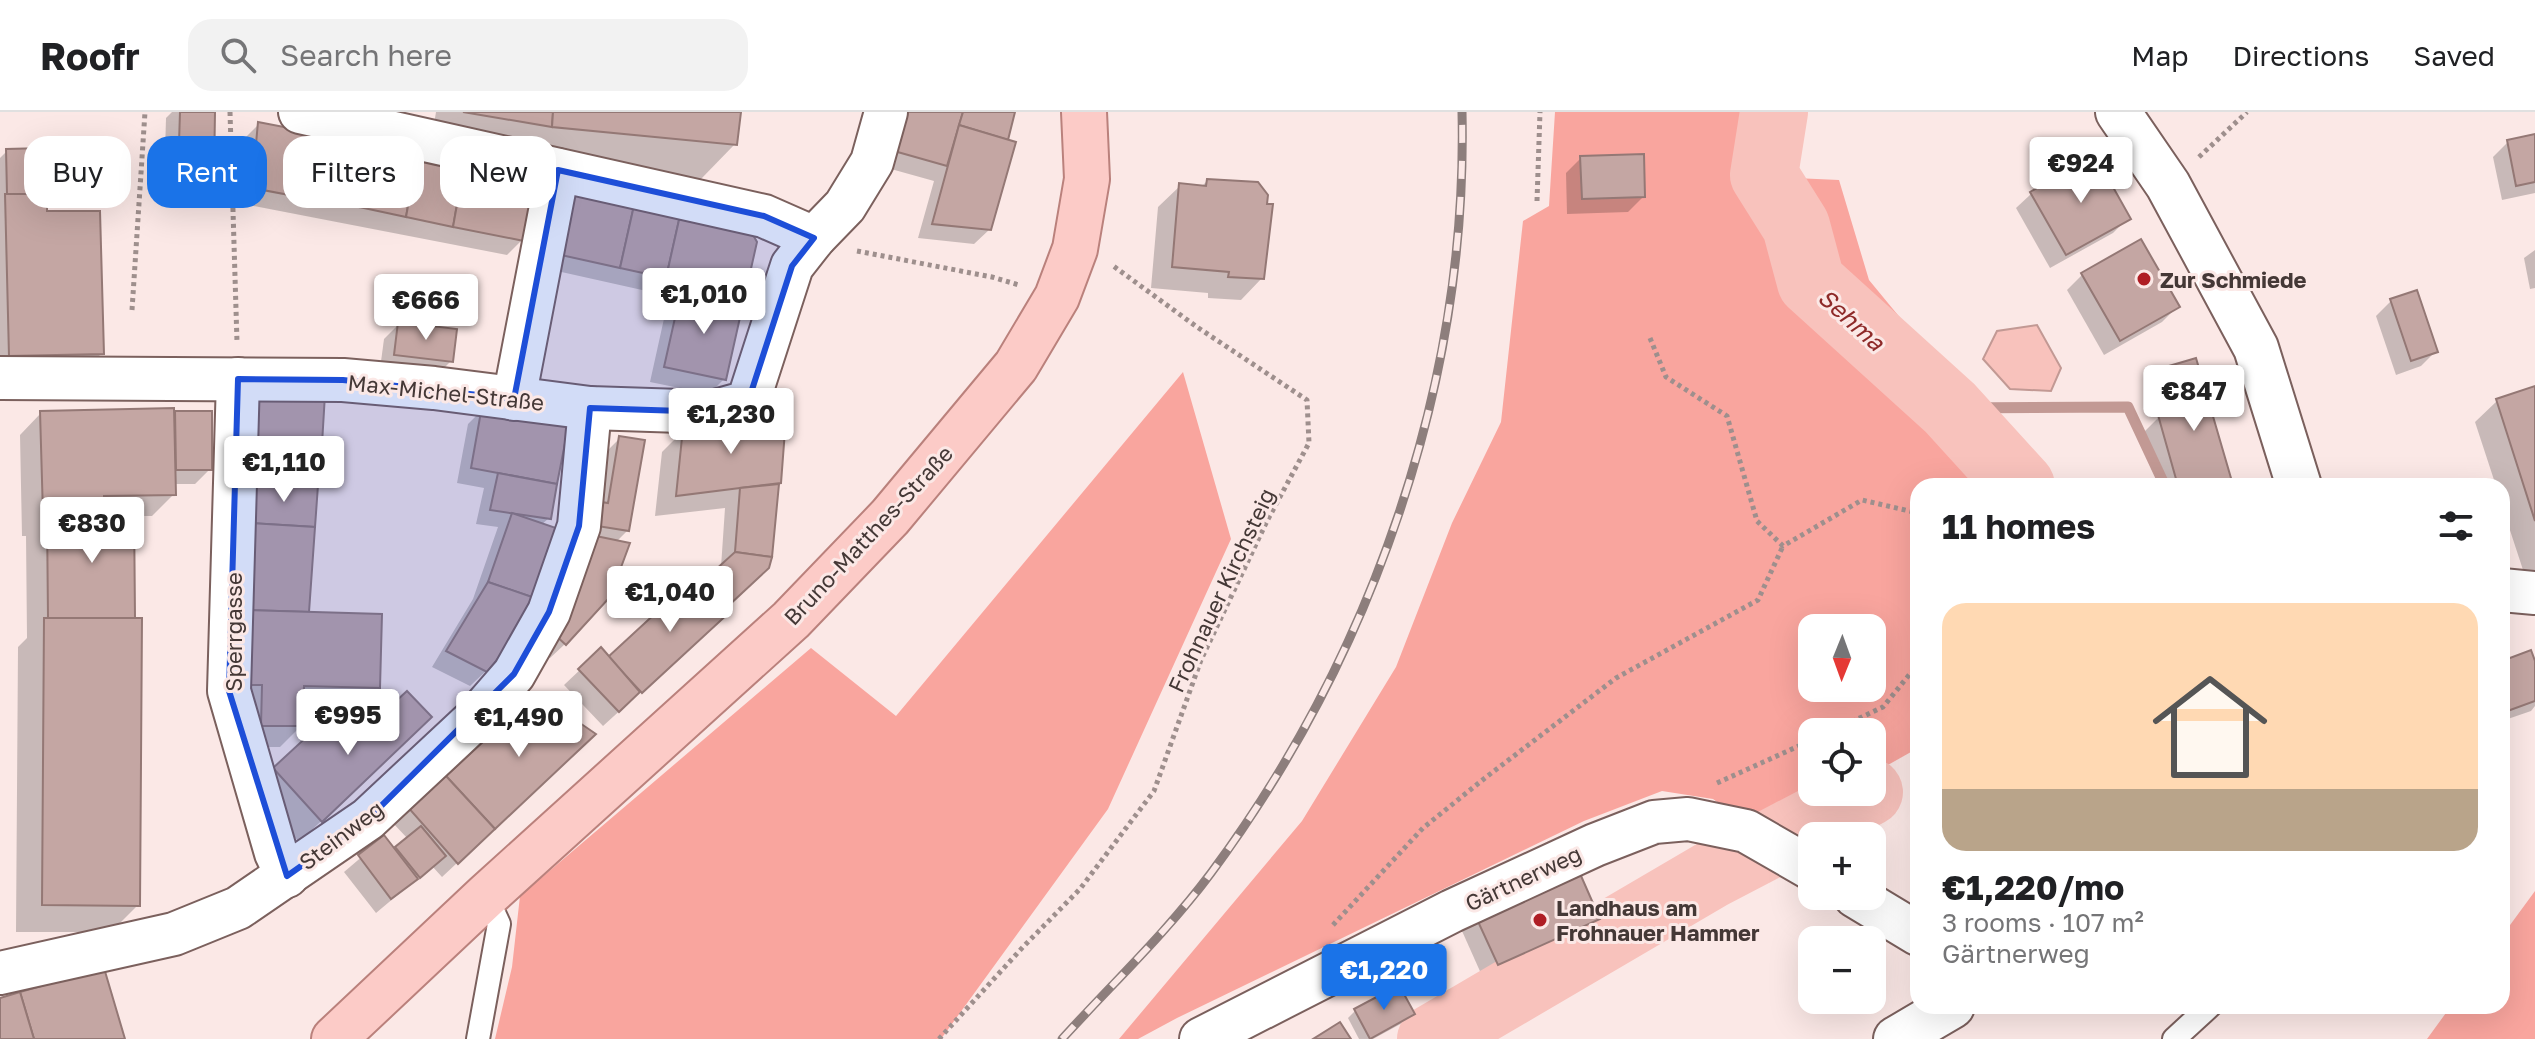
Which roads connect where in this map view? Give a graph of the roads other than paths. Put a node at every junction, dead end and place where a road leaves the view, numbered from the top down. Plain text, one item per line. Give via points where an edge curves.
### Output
1 (886, 112) edge
2 (1084, 112) edge
3 (2118, 112) edge
4 (321, 115) edge
5 (558, 170) junction
6 (803, 252) junction
7 (0, 378) edge
8 (238, 379) junction
9 (514, 399) junction
10 (590, 408) junction
11 (2297, 478) edge
12 (2510, 591) edge
13 (2535, 593) edge
14 (1798, 861) edge
15 (287, 876) junction
16 (486, 896) junction
17 (1878, 910) edge
18 (1910, 929) edge
19 (0, 973) edge
20 (1938, 1014) edge
21 (2201, 1014) edge
22 (334, 1039) edge
23 (478, 1039) edge
24 (1201, 1039) edge
25 (1896, 1039) edge
26 (2174, 1039) edge

1 - 6 street via 872,162 845,206
2 - 16 main road, Bruno-Matthes-Straße via 1087,179 1075,249 1057,297 1016,366 890,517 791,620
3 - 11 main road via 2168,185 2256,348
4 - 5 street
5 - 6 street via 764,216
5 - 9 street
6 - 10 street, Max-Michel-Straße via 748,402 712,412
7 - 8 street, Max-Michel-Straße
8 - 9 street, Max-Michel-Straße via 343,380
8 - 15 street, Sperrgasse via 229,691
9 - 10 street, Max-Michel-Straße
10 - 15 street, Steinweg via 579,526 549,612 514,674 474,720 368,819
12 - 13 street
14 - 24 street, Gärtnerweg via 1746,831 1688,819 1654,822 1452,911
15 - 19 street, Steinweg via 238,908 174,934
16 - 22 main road, Bruno-Matthes-Straße
16 - 23 lane via 499,924
17 - 18 street
20 - 25 main road
21 - 26 lane

